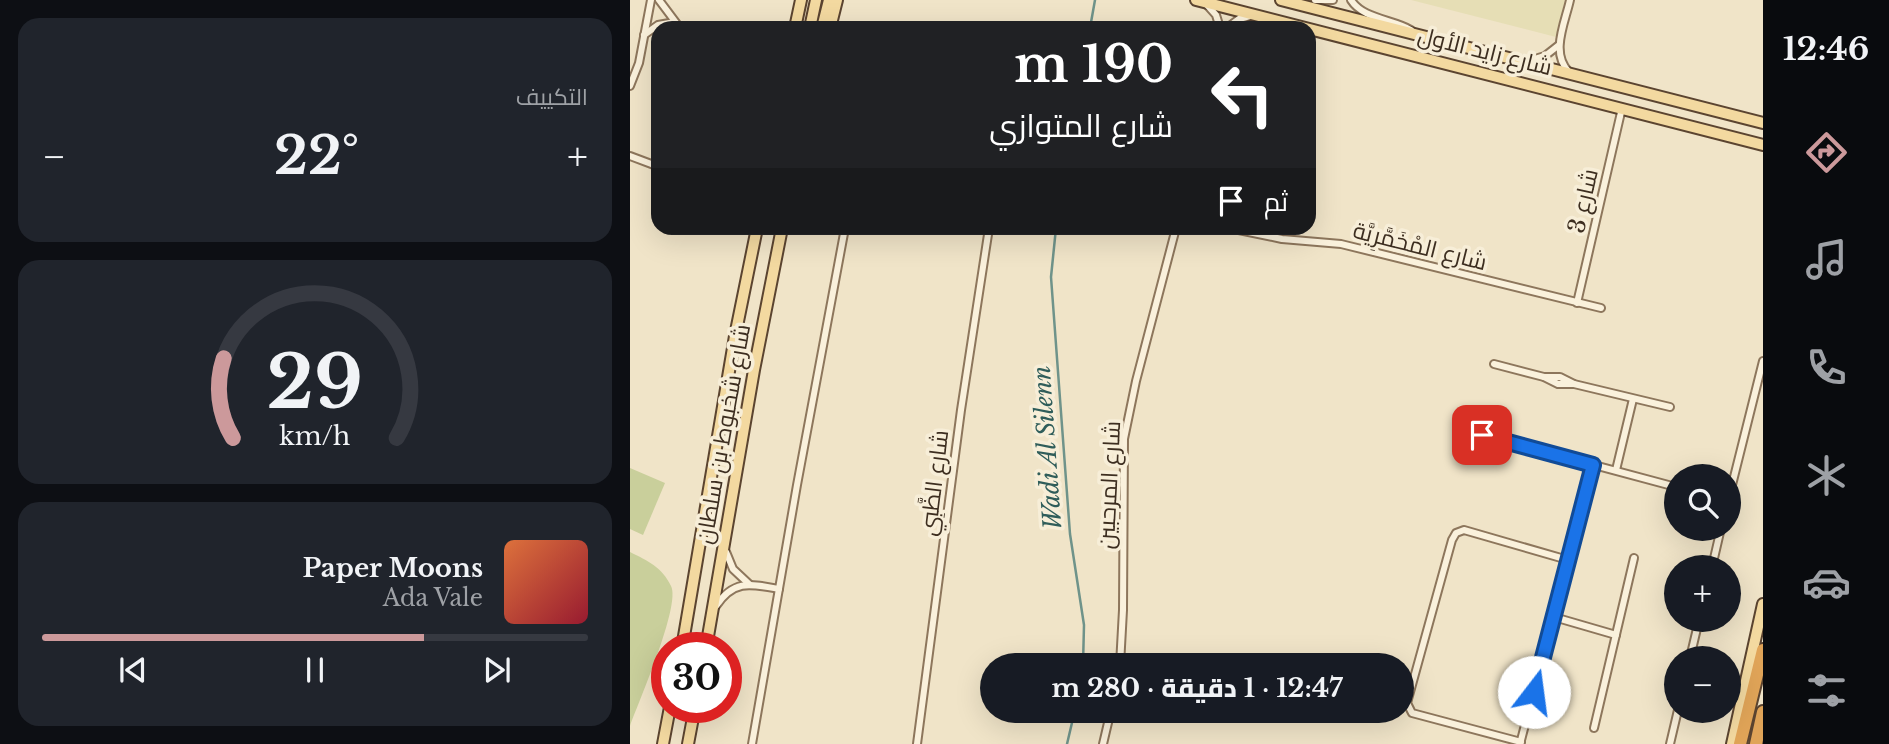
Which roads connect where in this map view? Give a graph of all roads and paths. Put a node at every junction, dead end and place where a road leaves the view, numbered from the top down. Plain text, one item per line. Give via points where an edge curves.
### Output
1 (651, 0) edge
2 (659, 0) edge
3 (801, 0) edge
4 (816, 0) edge
5 (829, 0) edge
6 (837, 0) edge
7 (1281, 0) edge
8 (1315, 0) edge
9 (1332, 0) edge
10 (1350, 0) edge
11 (1570, 0) edge
12 (1199, 1) edge
13 (1257, 15) junction
14 (674, 21) edge
15 (796, 21) edge
16 (812, 21) edge
17 (824, 21) edge
18 (832, 21) edge
19 (1218, 21) edge
20 (1236, 21) edge
21 (1281, 21) edge
22 (651, 30) edge
23 (1316, 30) edge
24 (644, 35) junction
25 (1418, 36) junction
26 (1559, 45) junction
27 (1519, 61) junction
28 (1570, 74) junction
29 (630, 86) edge
30 (1622, 108) junction
31 (1763, 123) edge
32 (1763, 145) edge
33 (630, 156) edge
34 (651, 164) edge
35 (756, 235) edge
36 (781, 235) edge
37 (844, 235) edge
38 (988, 235) edge
39 (1174, 235) edge
40 (1263, 235) edge
41 (1577, 303) junction
42 (1601, 308) dead end
43 (1763, 361) edge
44 (1494, 364) dead end
45 (1633, 399) junction
46 (1670, 407) dead end
47 (1482, 435) dead end
48 (1737, 464) edge
49 (1593, 465) junction
50 (1616, 470) junction
51 (1664, 484) edge
52 (725, 549) junction
53 (1634, 558) dead end
54 (1569, 560) junction
55 (748, 584) junction
56 (779, 589) junction
57 (1763, 604) edge
58 (713, 610) junction
59 (1554, 617) junction
60 (684, 632) edge
61 (709, 632) edge
62 (1616, 635) junction
63 (1763, 650) edge
64 (1121, 653) edge
65 (1763, 712) edge
66 (667, 723) edge
67 (692, 723) edge
68 (1108, 723) edge
69 (1675, 723) edge
70 (1594, 728) dead end
71 (1521, 743) edge
72 (663, 744) edge
73 (688, 744) edge
74 (752, 744) edge
75 (916, 744) edge
76 (1103, 744) edge
77 (1670, 744) edge
78 (1732, 744) edge
79 (1740, 744) edge
80 (1756, 744) edge

1 - 24 street
2 - 14 street
3 - 15 main road
4 - 16 main road
5 - 17 main road
6 - 18 main road
7 - 25 main road, شارع زايد الأول
8 - 9 street
10 - 25 street via 1363,12 1395,22
11 - 26 street
12 - 13 main road, شارع زايد الأول
12 - 19 street
13 - 20 street
13 - 21 main road, شارع زايد الأول
22 - 24 street
23 - 30 main road, شارع زايد الأول
24 - 29 street
25 - 27 main road, شارع زايد الأول
26 - 27 street via 1537,60
26 - 28 street via 1560,60
27 - 28 main road, شارع زايد الأول
28 - 31 main road, شارع زايد الأول
30 - 32 main road, شارع زايد الأول
30 - 41 street, شارع 3
33 - 34 street
35 - 60 main road, شارع شخبوط بن سلطان
36 - 52 main road, شارع شخبوط بن سلطان
37 - 56 street
38 - 75 street, شارع الظَّبِي
39 - 64 street, شارع المرحبين via 1124,439
40 - 41 street, شارع المْخَمَّرِيَّة via 1341,244
41 - 42 street, شارع المْخَمَّرِيَّة
43 - 48 street
44 - 45 street via 1558,384
45 - 46 street
45 - 50 street
47 - 49 street
49 - 50 street
49 - 54 street
50 - 51 street
52 - 55 street via 733,569
52 - 58 main road, شارع شخبوط بن سلطان
53 - 62 street
54 - 59 street
54 - 71 street via 1464,530 1456,533 1407,704 1412,713
55 - 56 street
55 - 58 street via 727,593
56 - 74 street
57 - 78 main road
58 - 61 main road, شارع شخبوط بن سلطان
59 - 62 street
59 - 71 street
62 - 70 street
63 - 79 highway
65 - 80 highway
66 - 72 main road
67 - 73 main road
68 - 76 street
69 - 77 street

